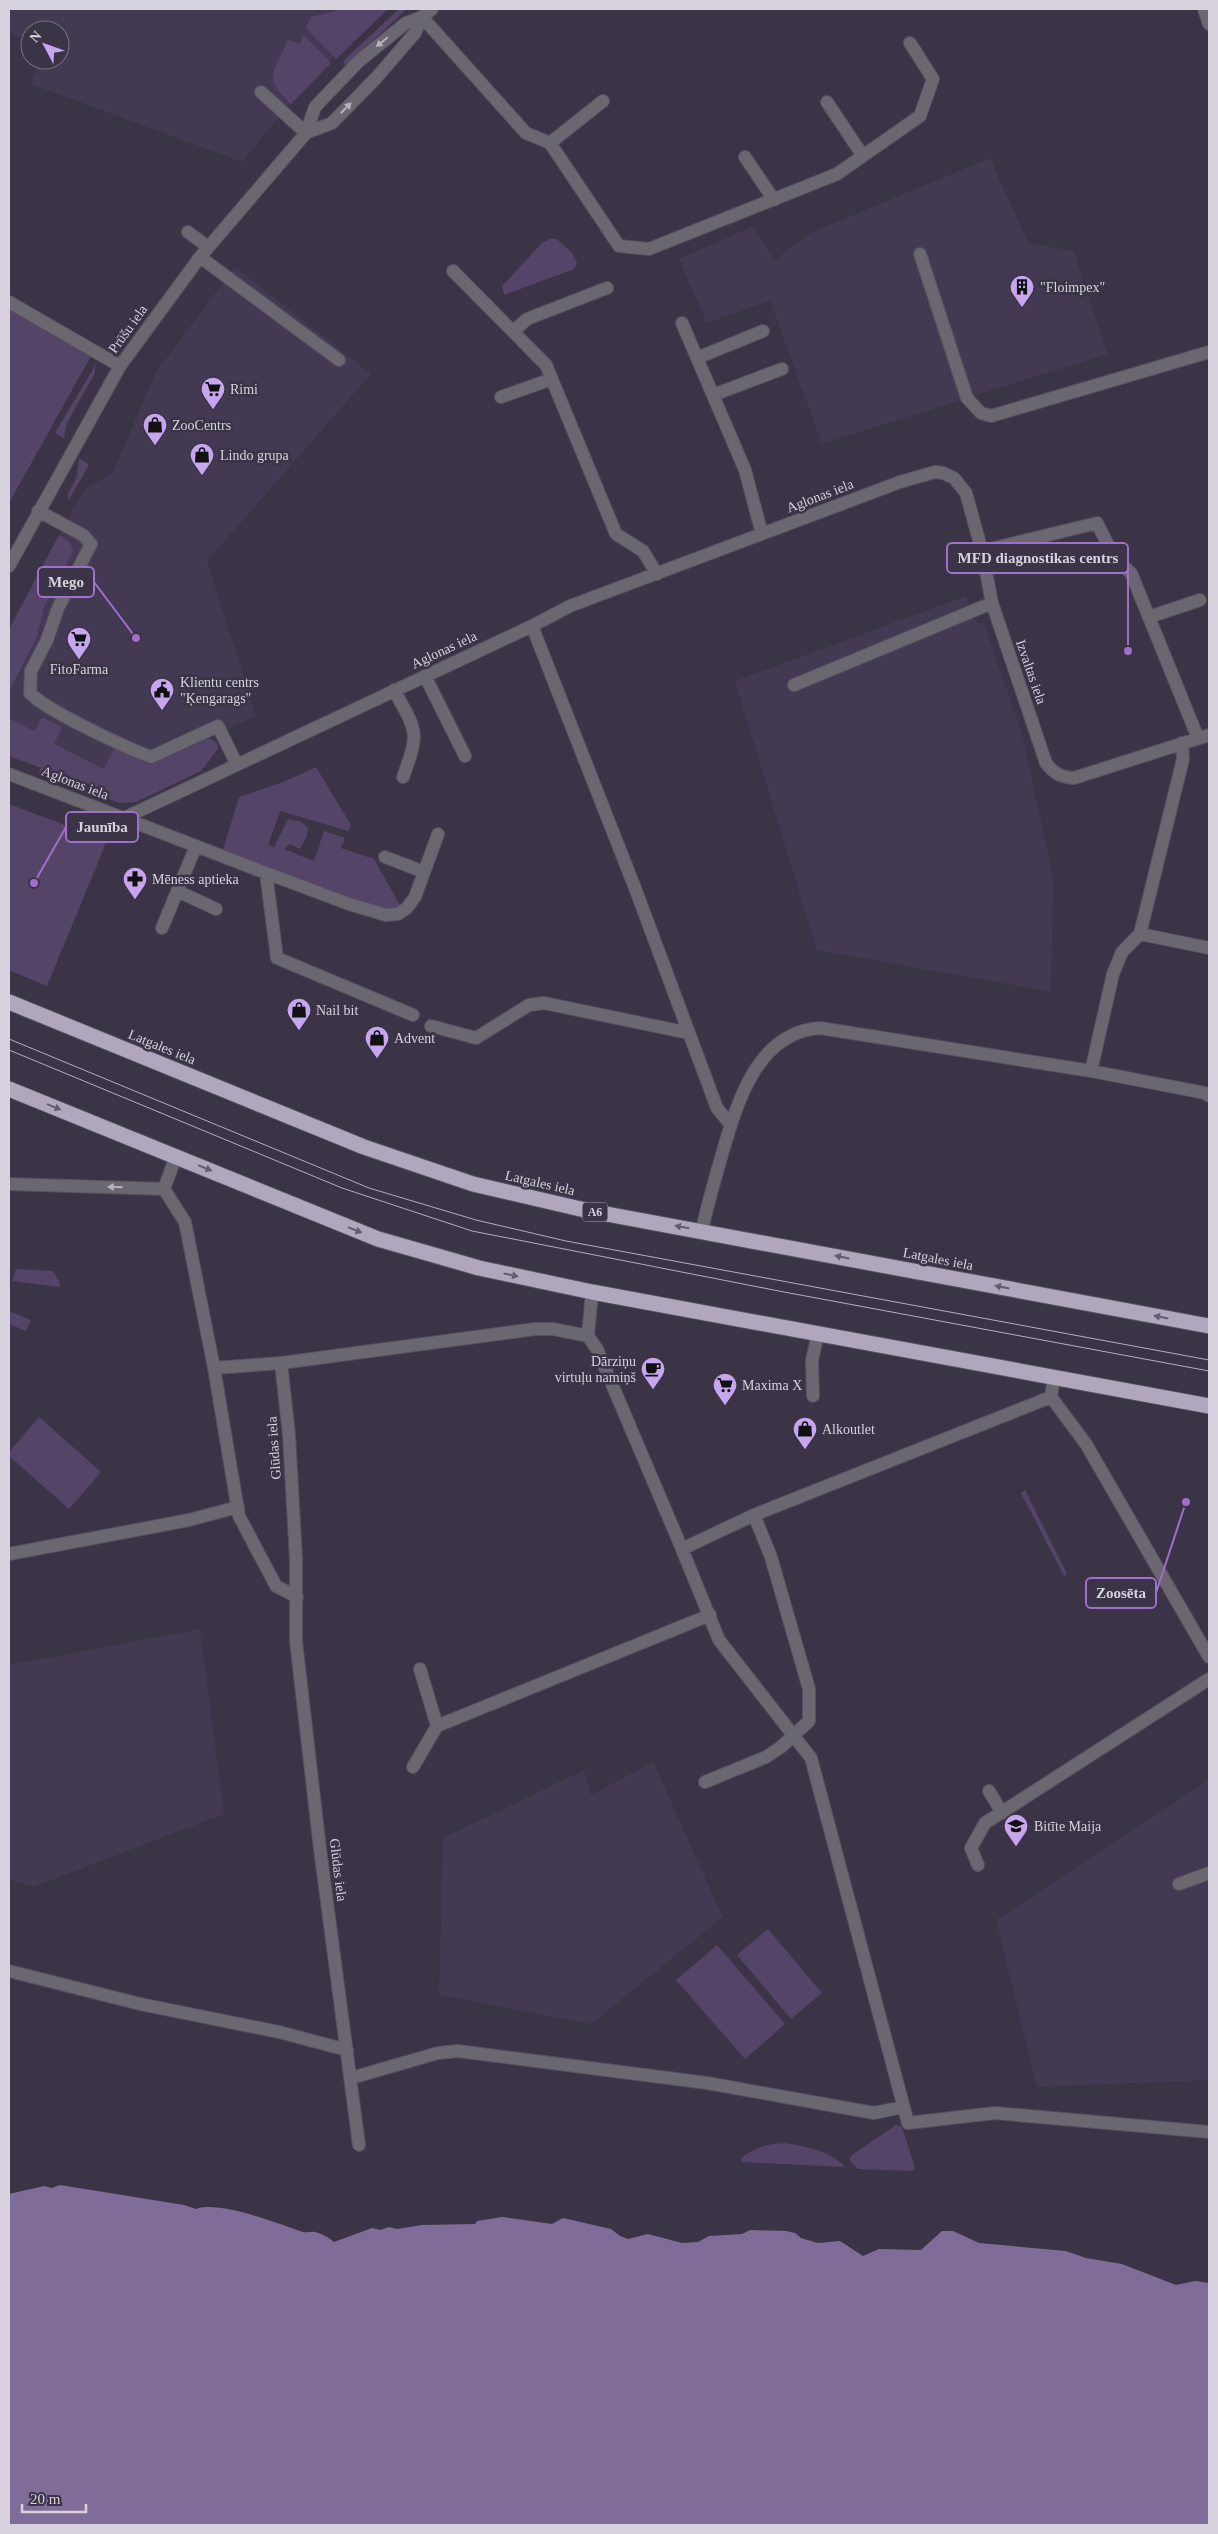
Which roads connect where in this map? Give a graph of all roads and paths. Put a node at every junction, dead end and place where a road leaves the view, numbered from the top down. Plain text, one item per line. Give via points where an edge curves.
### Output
1 (1204, 9) edge
2 (427, 13) edge
3 (1209, 24) edge
4 (910, 42) dead end
5 (261, 92) dead end
6 (602, 101) dead end
7 (828, 102) dead end
8 (306, 133) junction
9 (550, 143) junction
10 (863, 156) junction
11 (745, 157) dead end
12 (774, 200) junction
13 (188, 232) dead end
14 (204, 252) junction
15 (920, 254) dead end
16 (453, 271) dead end
17 (607, 288) dead end
18 (9, 302) edge
19 (682, 323) dead end
20 (514, 331) junction
21 (763, 331) dead end
22 (1209, 352) edge
23 (697, 358) junction
24 (339, 360) dead end
25 (120, 366) junction
26 (782, 369) dead end
27 (552, 379) junction
28 (713, 396) junction
29 (501, 397) dead end
30 (900, 482) joint
31 (38, 511) junction
32 (762, 534) junction
33 (982, 551) junction
34 (9, 566) edge
35 (657, 574) junction
36 (1200, 600) dead end
37 (992, 603) junction
38 (1149, 617) junction
39 (532, 626) junction
40 (425, 676) junction
41 (794, 685) dead end
42 (394, 690) junction
43 (1203, 737) edge
44 (1182, 744) junction
45 (465, 756) dead end
46 (237, 765) junction
47 (9, 774) edge
48 (403, 777) dead end
49 (124, 818) junction
50 (438, 834) dead end
51 (196, 846) junction
52 (385, 857) dead end
53 (424, 872) junction
54 (266, 873) junction
55 (177, 892) junction
56 (216, 909) dead end
57 (162, 928) dead end
58 (1140, 934) junction
59 (1209, 948) edge
60 (9, 1002) edge
61 (413, 1015) dead end
62 (430, 1026) dead end
63 (689, 1033) junction
64 (1091, 1071) junction
65 (9, 1089) edge
66 (1209, 1096) edge
67 (730, 1125) junction
68 (176, 1156) junction
69 (9, 1184) edge
70 (164, 1189) junction
71 (702, 1231) junction
72 (592, 1292) junction
73 (1209, 1326) edge
74 (818, 1334) junction
75 (588, 1336) junction
76 (281, 1364) junction
77 (214, 1368) junction
78 (1054, 1377) junction
79 (813, 1396) dead end
80 (1051, 1396) junction
81 (1209, 1406) edge
82 (238, 1507) junction
83 (754, 1515) junction
84 (682, 1549) junction
85 (9, 1554) edge
86 (297, 1597) junction
87 (710, 1615) junction
88 (1204, 1634) edge
89 (1209, 1657) edge
90 (420, 1669) dead end
91 (1209, 1679) edge
92 (437, 1726) junction
93 (794, 1735) junction
94 (413, 1768) dead end
95 (704, 1782) dead end
96 (989, 1791) dead end
97 (1002, 1813) junction
98 (978, 1865) dead end
99 (1209, 1873) edge
100 (1179, 1884) dead end
101 (9, 1971) edge
102 (347, 2050) junction
103 (351, 2078) junction
104 (903, 2107) junction
105 (1209, 2132) edge
106 (359, 2145) dead end

1 - 3 street
8 -> 2 street, Prūšu iela via 332,123 415,33
2 -> 8 street, Prūšu iela via 406,23 359,61 315,107
2 - 9 street via 526,133
4 - 10 street via 933,79 920,116
5 - 8 street
6 - 9 street
7 - 10 street
8 - 14 street, Prūšu iela
9 - 12 street via 619,246 650,249
10 - 12 street via 837,174
11 - 12 street
13 - 14 street
14 - 24 street
14 - 25 street, Prūšu iela
15 - 22 street via 967,398 981,414 991,416
16 - 20 street
17 - 20 street via 528,319
18 - 25 street
19 - 23 street
20 - 27 street via 542,359
21 - 23 street
23 - 28 street
25 - 31 street, Prūšu iela
26 - 28 street
27 - 29 street
27 - 35 street via 616,534 646,554
28 - 32 street via 745,470
30 - 32 street, Aglonas iela
30 - 33 street, Izvaltas iela via 934,472 954,478 966,493
31 - 34 street, Prūšu iela
31 - 46 street via 84,535 90,544 30,671 30,693 36,700 64,715 151,757 218,726
32 - 35 street, Aglonas iela
33 - 37 street, Izvaltas iela
33 - 38 street via 1097,523 1114,557 1131,573
35 - 39 street, Aglonas iela via 570,606
36 - 38 street
37 - 41 street
37 - 44 street, Izvaltas iela via 1046,763 1052,772 1074,778
38 - 43 street
39 - 40 street, Aglonas iela
39 - 63 street
40 - 42 street, Aglonas iela
40 - 45 street
42 - 46 street, Aglonas iela
42 - 48 street via 415,728 414,748
43 - 44 street, Izvaltas iela
44 - 58 street via 1183,759
46 - 49 street, Aglonas iela
47 - 49 street, Aglonas iela
49 - 51 street
50 - 53 street
51 - 54 street
51 - 55 street
52 - 53 street
53 - 54 street via 415,897 407,908 386,916
54 - 61 street via 277,958
55 - 56 street
55 - 57 street
58 - 59 street
58 - 64 street via 1122,952 1113,974
71 -> 60 highway, Latgales iela / A6 via 575,1208 420,1168
62 - 63 street via 476,1038 530,1005 544,1003
63 - 67 street via 718,1108
64 - 66 street
64 - 67 street via 820,1028 806,1029 782,1041 752,1072
65 -> 68 highway
67 - 71 street
68 - 70 street
68 -> 72 highway via 378,1239 479,1268
70 -> 69 street
70 - 77 street via 185,1222
73 -> 71 highway, Latgales iela / A6
72 - 74 highway
72 - 75 street
74 - 78 highway
74 - 79 street via 812,1360
75 - 76 street via 535,1329
75 - 84 street via 597,1349
76 - 77 street
76 - 86 street, Glūdas iela via 289,1436
77 - 82 street
78 - 80 street
78 - 81 highway
80 - 83 street
80 - 88 street via 1086,1444
82 - 85 street via 189,1520
82 - 86 street via 239,1516 276,1586
83 - 84 street
83 - 93 street via 771,1557 809,1689 809,1721
84 - 87 street
86 - 102 street, Glūdas iela via 298,1660
87 - 92 street
87 - 93 street via 719,1640
88 - 89 street
90 - 92 street
91 - 97 street
92 - 94 street
93 - 95 street via 766,1756
93 - 104 street via 811,1758
96 - 97 street
97 - 98 street via 985,1823 971,1848
99 - 100 street
101 - 102 street
102 - 103 street, Glūdas iela
103 - 104 street via 438,2053 458,2051 706,2083 874,2113
103 - 106 street, Glūdas iela
104 - 105 street via 908,2123 995,2113

